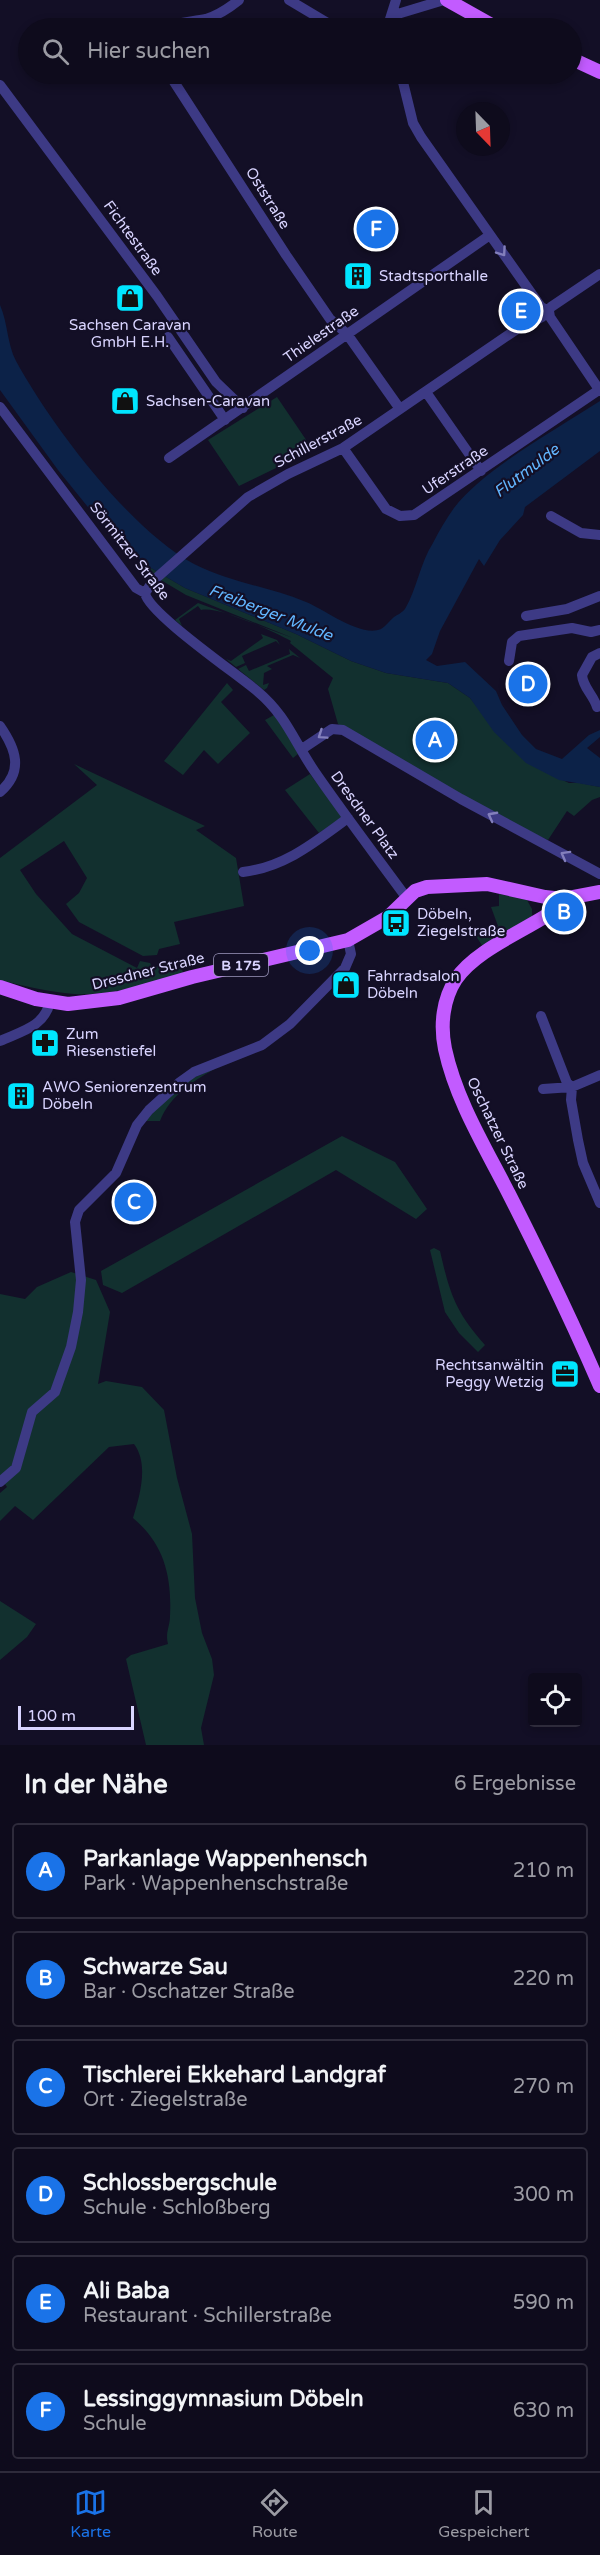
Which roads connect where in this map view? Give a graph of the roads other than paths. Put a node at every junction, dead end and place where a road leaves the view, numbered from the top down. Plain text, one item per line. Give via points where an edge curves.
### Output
1 (239, 0) edge
2 (289, 0) edge
3 (396, 0) edge
4 (445, 0) edge
5 (391, 16) joint
6 (206, 18) edge
7 (319, 18) edge
8 (478, 18) edge
9 (582, 63) edge
10 (600, 72) edge
11 (175, 84) edge
12 (403, 84) edge
13 (0, 85) edge
14 (490, 235) junction
15 (600, 274) edge
16 (549, 311) junction
17 (347, 334) junction
18 (168, 337) dead end
19 (600, 391) edge
20 (426, 392) junction
21 (0, 407) edge
22 (243, 408) junction
23 (400, 409) junction
24 (225, 420) junction
25 (343, 448) junction
26 (169, 458) dead end
27 (481, 471) junction
28 (551, 516) dead end
29 (600, 535) edge
30 (145, 593) junction
31 (600, 596) edge
32 (526, 616) dead end
33 (596, 631) edge
34 (598, 653) edge
35 (509, 661) dead end
36 (600, 706) edge
37 (0, 726) edge
38 (302, 749) junction
39 (0, 792) edge
40 (348, 818) junction
41 (243, 872) dead end
42 (600, 874) edge
43 (596, 892) edge
44 (406, 897) junction
45 (545, 897) junction
46 (570, 898) junction
47 (537, 920) junction
48 (348, 940) junction
49 (0, 987) edge
50 (50, 1002) junction
51 (541, 1016) dead end
52 (0, 1041) edge
53 (600, 1075) edge
54 (572, 1087) junction
55 (543, 1089) dead end
56 (600, 1203) edge
57 (600, 1386) edge
58 (0, 1482) edge

1 - 6 street
2 - 7 street
3 - 5 street
4 - 5 street
4 - 8 main road
9 - 10 main road
11 - 17 street, Oststraße via 286,255 330,319
12 - 14 street via 416,128
13 - 22 street, Fichtestraße via 216,382
14 -> 16 street via 541,307
14 - 17 street, Thielestraße
15 - 16 street, Schillerstraße
16 - 19 street
16 - 20 street, Schillerstraße via 533,314
17 - 22 street, Thielestraße
17 - 23 street, Oststraße
18 - 24 street
19 - 27 street, Uferstraße
20 - 23 street, Schillerstraße
20 - 27 street
21 - 30 street, Sörmitzer Straße via 136,588
22 - 24 street, Thielestraße
23 - 25 street, Schillerstraße
24 - 26 street, Thielestraße
25 - 27 street, Uferstraße via 386,509 399,516 420,512
25 - 30 street, Schillerstraße via 270,483 236,506 153,581
28 - 29 street via 581,533
30 - 38 street, Sörmitzer Straße via 162,616 262,695
31 - 32 street via 567,609
33 - 34 street
33 - 35 street via 572,628 519,636 512,642
34 - 36 street via 585,668 583,682 597,707
37 - 39 street via 16,761 10,783
38 - 40 street, Dresdner Platz
42 -> 38 street via 344,730 332,729
40 - 41 street via 284,862
40 - 44 street, Dresdner Platz
43 - 46 main road, B 175
44 - 45 main road, Dresdner Straße / B 175 via 427,888 474,884
44 - 48 main road, Dresdner Straße / B 175 via 388,916
45 - 46 main road, Dresdner Straße / B 175
45 - 47 main road via 543,912
46 - 47 main road, Oschatzer Straße / B 175 via 562,907
47 - 57 main road, Oschatzer Straße via 474,961 455,980 444,1009 445,1046 466,1107
48 - 50 main road, Dresdner Straße / B 175 via 119,998 79,1004
48 - 58 street via 351,954 345,968 290,1024 262,1045 194,1072 149,1110 137,1125 116,1173 79,1210 75,1222 81,1280 71,1347 55,1392 32,1412 16,1468
49 - 50 main road, Dresdner Straße / B 175
50 - 52 street via 39,1023
51 - 54 street
53 - 54 street
54 - 55 street
54 - 56 street via 578,1140

